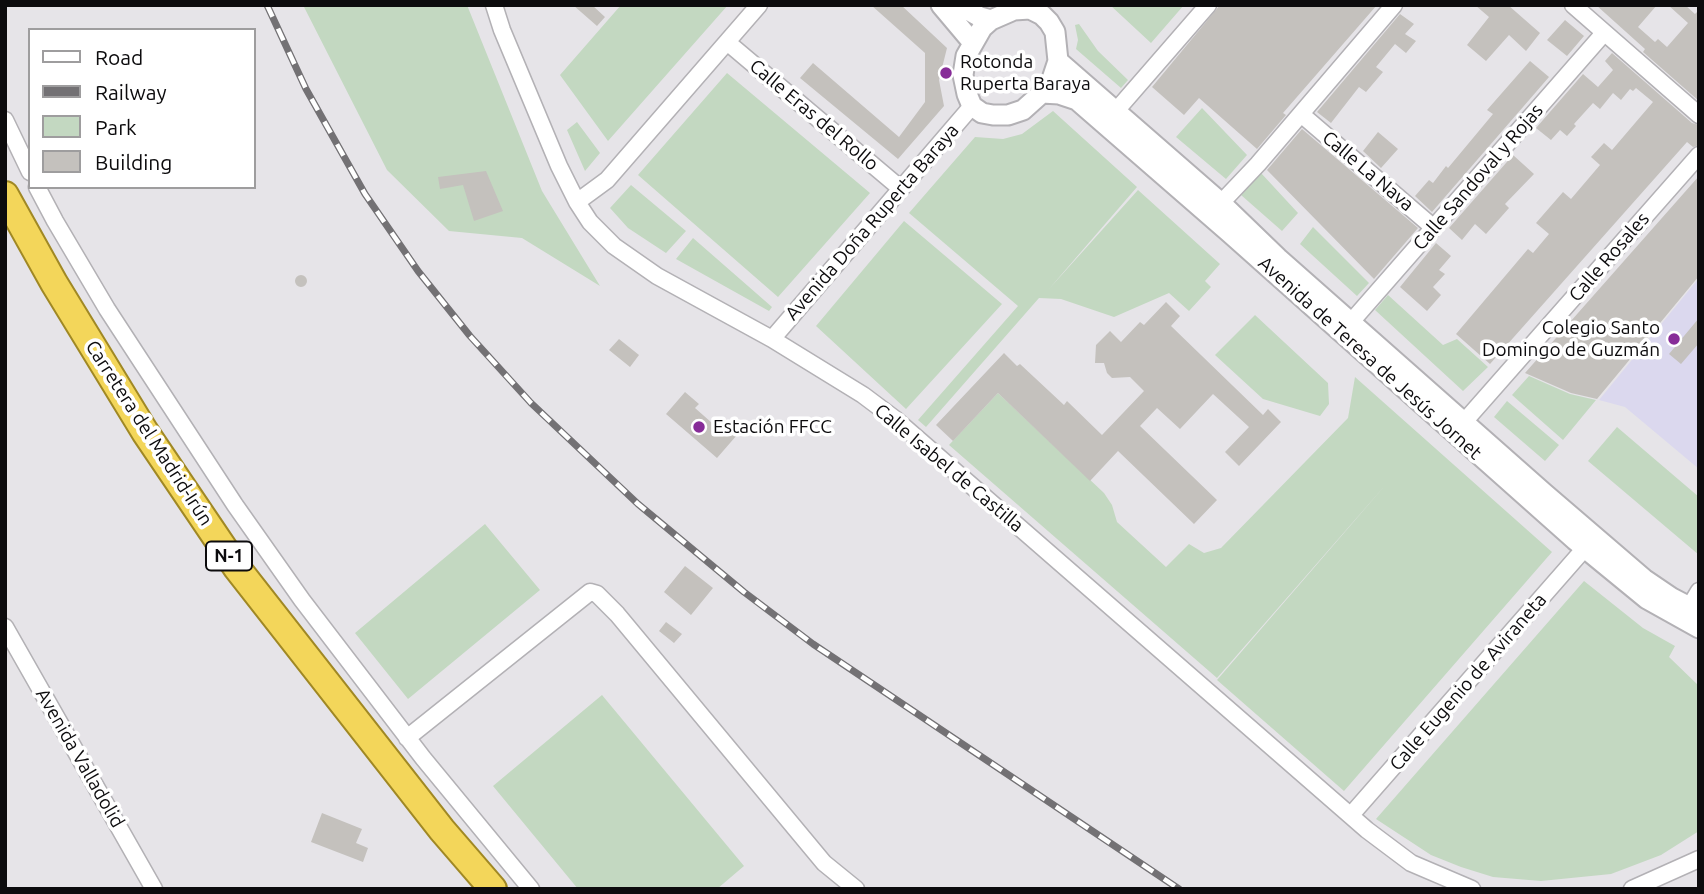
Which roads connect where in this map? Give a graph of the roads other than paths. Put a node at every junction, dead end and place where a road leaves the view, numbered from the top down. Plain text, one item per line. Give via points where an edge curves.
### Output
1 (494, 5) edge
2 (759, 5) edge
3 (941, 5) edge
4 (959, 5) edge
5 (1208, 5) edge
6 (1394, 5) edge
7 (1573, 5) edge
8 (1030, 7) edge
9 (991, 20) junction
10 (1604, 33) junction
11 (727, 41) junction
12 (973, 43) junction
13 (1058, 61) junction
14 (1042, 93) junction
15 (972, 106) junction
16 (1115, 112) junction
17 (1301, 114) junction
18 (1699, 115) edge
19 (5, 120) edge
20 (1699, 155) edge
21 (28, 168) edge
22 (900, 188) junction
23 (38, 189) edge
24 (5, 195) edge
25 (577, 202) junction
26 (1221, 203) junction
27 (1434, 228) junction
28 (1351, 322) junction
29 (772, 339) junction
30 (1464, 422) junction
31 (1585, 548) junction
32 (1693, 611) edge
33 (5, 627) edge
34 (407, 738) junction
35 (1351, 815) junction
36 (1699, 859) edge
37 (154, 889) edge
38 (493, 889) edge
39 (531, 889) edge
40 (856, 889) edge
41 (1472, 889) edge
42 (1632, 889) edge

1 - 25 street, Calle Isabel de Castilla
2 - 11 street
3 - 12 street
4 - 9 street
5 - 16 street
6 - 17 street
7 - 10 street
8 - 9 street
8 - 13 street via 1049,22 1058,44
9 - 12 street
10 - 18 street
10 - 27 street, Calle Sandoval y Rojas
11 - 22 street, Calle Eras del Rollo
11 - 25 street via 607,180
12 - 15 street via 963,75
13 - 14 street
13 - 16 street, Avenida de Teresa de Jesús Jornet
14 - 15 street via 1023,110 1008,115 993,116
14 - 31 street, Avenida de Teresa de Jesús Jornet via 1077,100
15 - 22 street, Avenida Doña Ruperta Baraya
16 - 26 street, Avenida de Teresa de Jesús Jornet
17 - 26 street
17 - 27 street, Calle La Nava
19 - 21 street
20 - 30 street, Calle Rosales
22 - 29 street, Avenida Doña Ruperta Baraya
23 - 34 street via 107,309 235,506
24 - 38 highway, Carretera del Madrid-Irún / N-1 via 138,420 237,568
25 - 29 street, Calle Isabel de Castilla via 596,228 629,258
26 - 28 street, Avenida de Teresa de Jesús Jornet
27 - 28 street, Calle Sandoval y Rojas
28 - 30 street, Avenida de Teresa de Jesús Jornet
29 - 35 street, Calle Isabel de Castilla via 895,419
30 - 32 street, Avenida de Teresa de Jesús Jornet via 1644,579
31 - 32 street, Avenida de Teresa de Jesús Jornet via 1647,599
31 - 35 street, Calle Eugenio de Aviraneta
33 - 37 street, Avenida Valladolid
34 - 39 street
34 - 40 street via 590,592 597,594 824,863
35 - 41 street, Calle Isabel de Castilla via 1411,863
36 - 42 street

